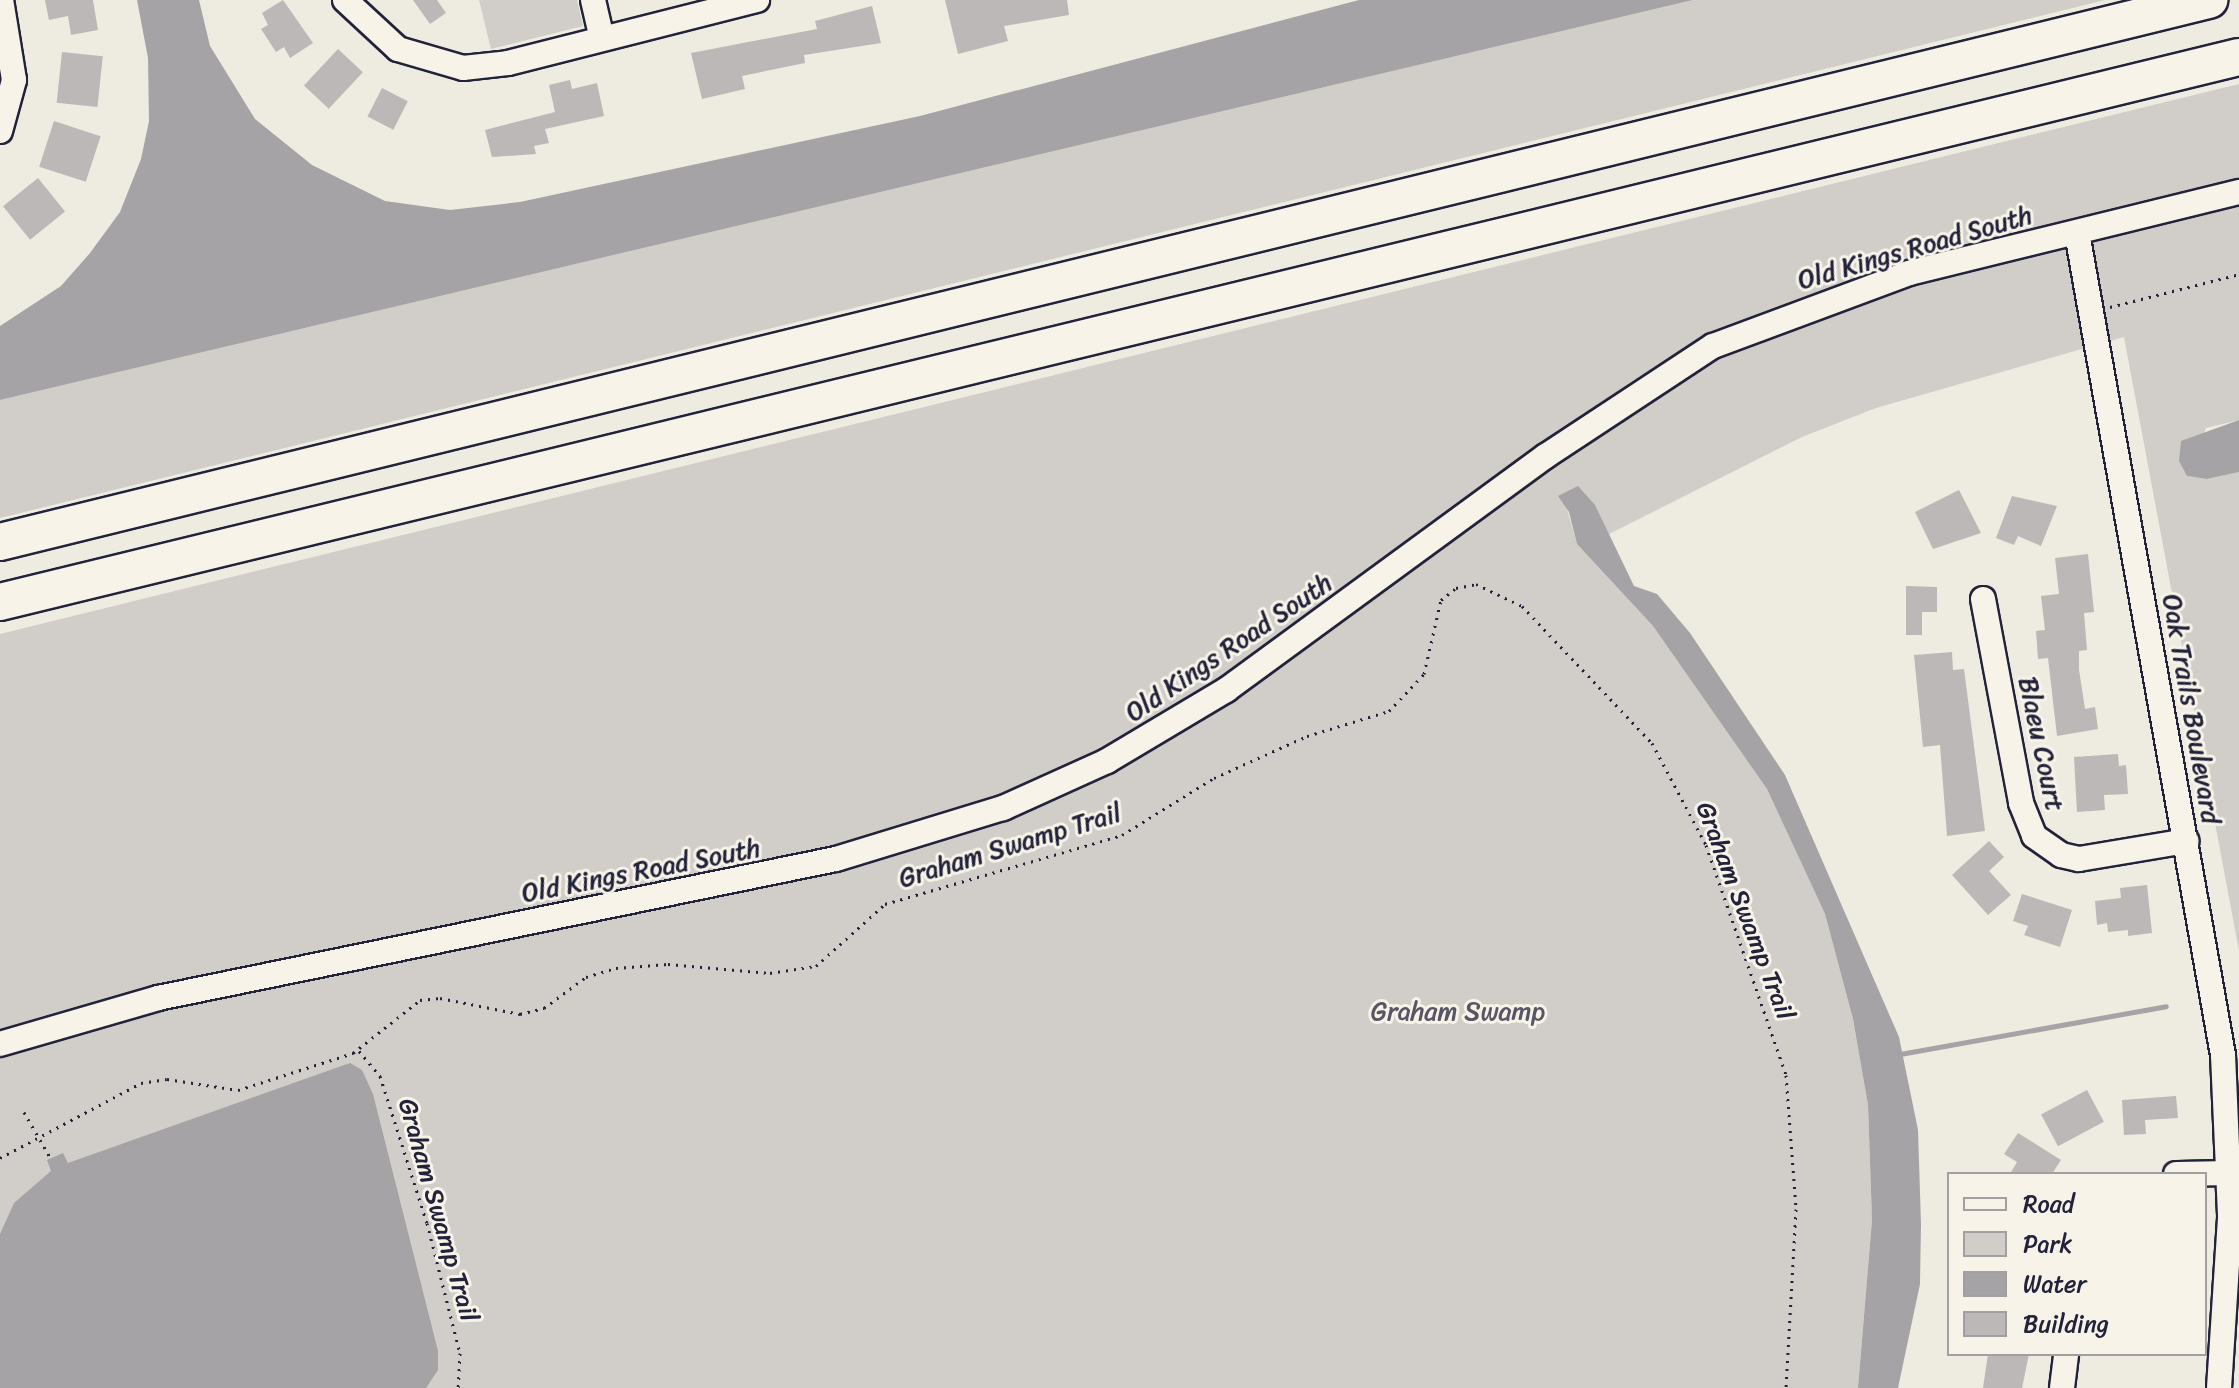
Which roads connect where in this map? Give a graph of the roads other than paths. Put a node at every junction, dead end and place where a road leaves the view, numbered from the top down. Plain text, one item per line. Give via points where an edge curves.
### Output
1 (1, 0) edge
2 (345, 0) edge
3 (593, 0) edge
4 (757, 0) edge
5 (2209, 0) edge
6 (602, 38) junction
7 (2239, 57) edge
8 (0, 131) edge
9 (2239, 192) edge
10 (2077, 233) junction
11 (0, 542) edge
12 (1983, 599) dead end
13 (0, 602) edge
14 (2186, 841) junction
15 (0, 1044) edge
16 (2207, 1173) edge
17 (2230, 1173) junction
18 (2066, 1356) edge
19 (2062, 1388) edge
20 (2219, 1388) edge

1 - 8 street via 14,80
2 - 6 street via 388,43 451,67 497,65
3 - 6 street
4 - 6 street
5 - 11 highway
7 - 13 highway
9 - 10 street, Old Kings Road South
10 - 14 street, Oak Trails Boulevard
10 - 15 street, Old Kings Road South via 1909,273 1713,346 1546,456 1193,712 1107,761 1003,808 847,856 158,998
12 - 14 street, Blaeu Court via 2021,803 2034,836 2079,859
14 - 17 street, Oak Trails Boulevard via 2223,1055
16 - 17 street
17 - 20 street, Oak Trails Boulevard
18 - 19 street

